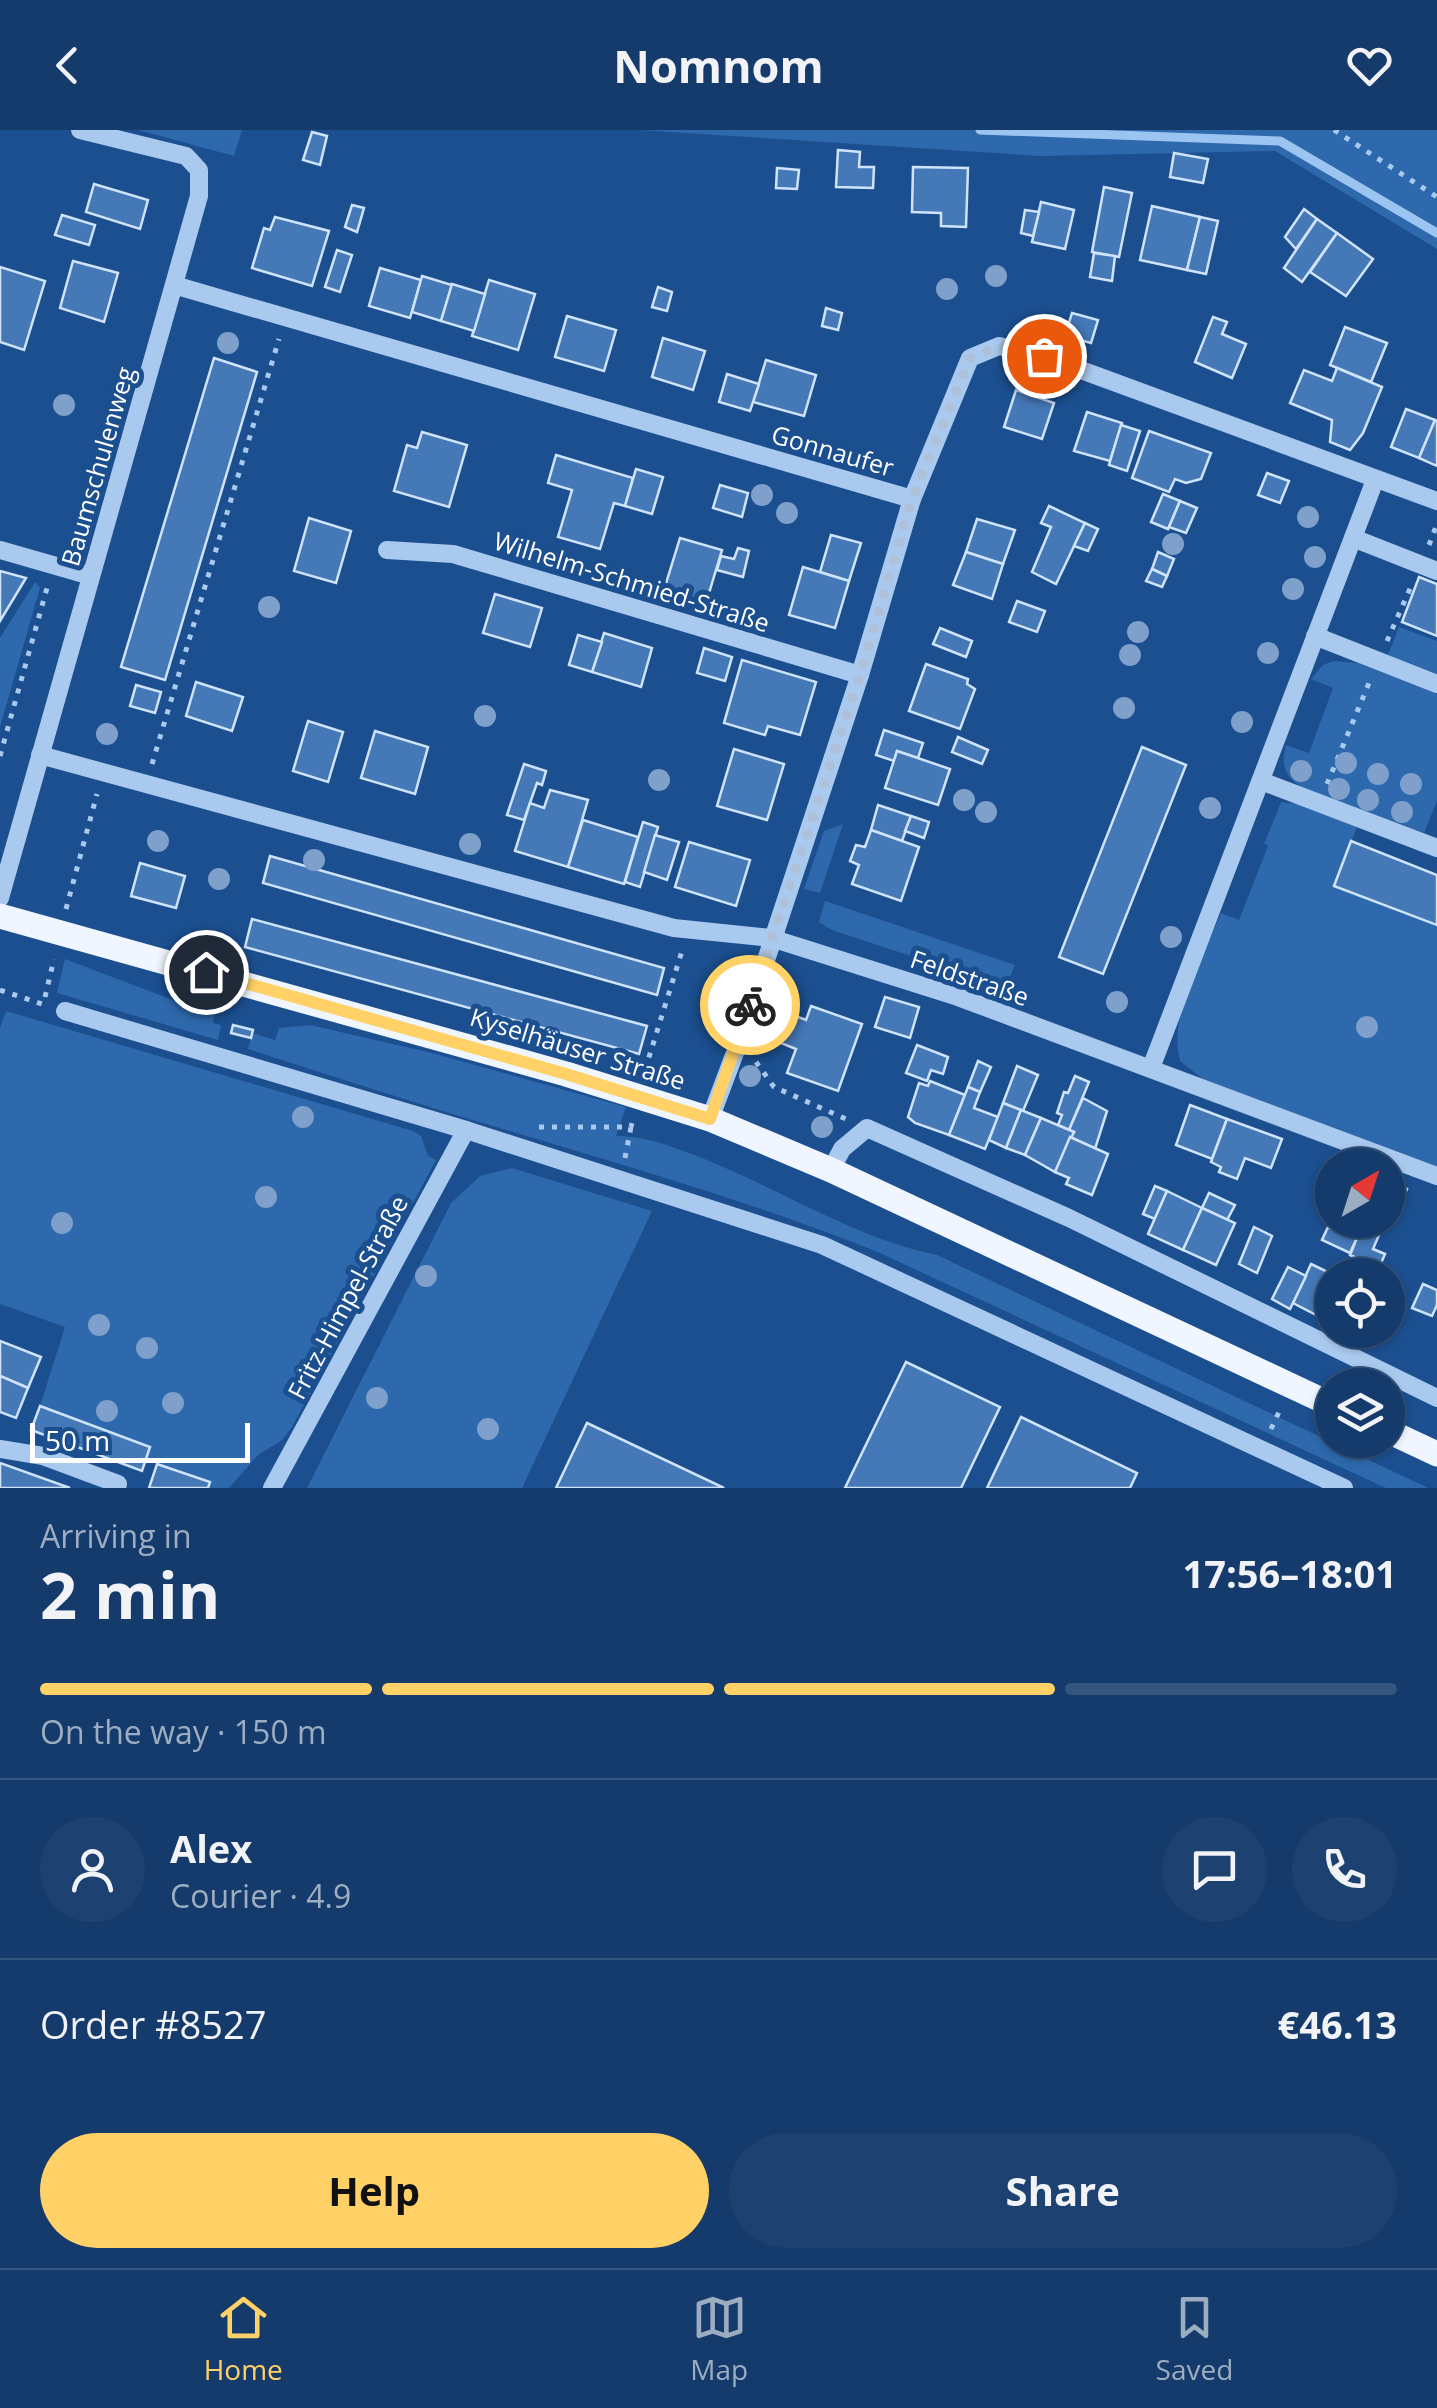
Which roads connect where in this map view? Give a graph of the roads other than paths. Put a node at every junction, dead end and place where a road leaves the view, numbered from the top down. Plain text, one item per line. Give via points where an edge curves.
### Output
1 (80, 130) edge
2 (174, 285) junction
3 (1374, 480) junction
4 (912, 499) junction
5 (1437, 502) edge
6 (1352, 538) junction
7 (0, 550) edge
8 (387, 550) dead end
9 (1437, 571) edge
10 (91, 576) junction
11 (1315, 636) junction
12 (860, 675) junction
13 (1437, 684) edge
14 (40, 755) junction
15 (1260, 781) junction
16 (1437, 848) edge
17 (0, 898) edge
18 (0, 916) edge
19 (771, 938) junction
20 (65, 1012) road end
21 (1151, 1068) junction
22 (710, 1119) junction
23 (466, 1130) junction
24 (831, 1170) junction
25 (1437, 1176) edge
26 (1315, 1397) edge
27 (1437, 1398) edge
28 (1405, 1439) edge
29 (0, 1449) edge
30 (1437, 1454) edge
31 (118, 1484) dead end
32 (272, 1488) edge
33 (1344, 1488) edge

1 - 2 street, Baumschulenweg via 186,156 200,170
2 - 4 street, Gonnaufer
2 - 10 street, Baumschulenweg
3 - 4 street, Gonnaufer via 1044,356 999,346 970,358
3 - 5 street, Gonnaufer
3 - 6 street
4 - 12 street
6 - 9 street
6 - 11 street
7 - 10 street
8 - 12 street, Wilhelm-Schmied-Straße via 453,554
10 - 14 street, Baumschulenweg
11 - 13 street
11 - 15 street
12 - 19 street
14 - 17 street, Baumschulenweg
14 - 19 street via 674,928
15 - 16 street
15 - 21 street
18 - 22 main road, Kyselhäuser Straße
19 - 21 street, Feldstraße
19 - 22 street
20 - 23 street
21 - 25 street, Feldstraße
22 - 24 main road, Kyselhäuser Straße
23 - 32 street, Fritz-Himpel-Straße
23 - 33 street via 822,1245
24 - 26 main road, Kyselhäuser Straße
24 - 27 street via 842,1148 866,1128 1069,1218
28 - 30 main road
29 - 31 street via 42,1456

